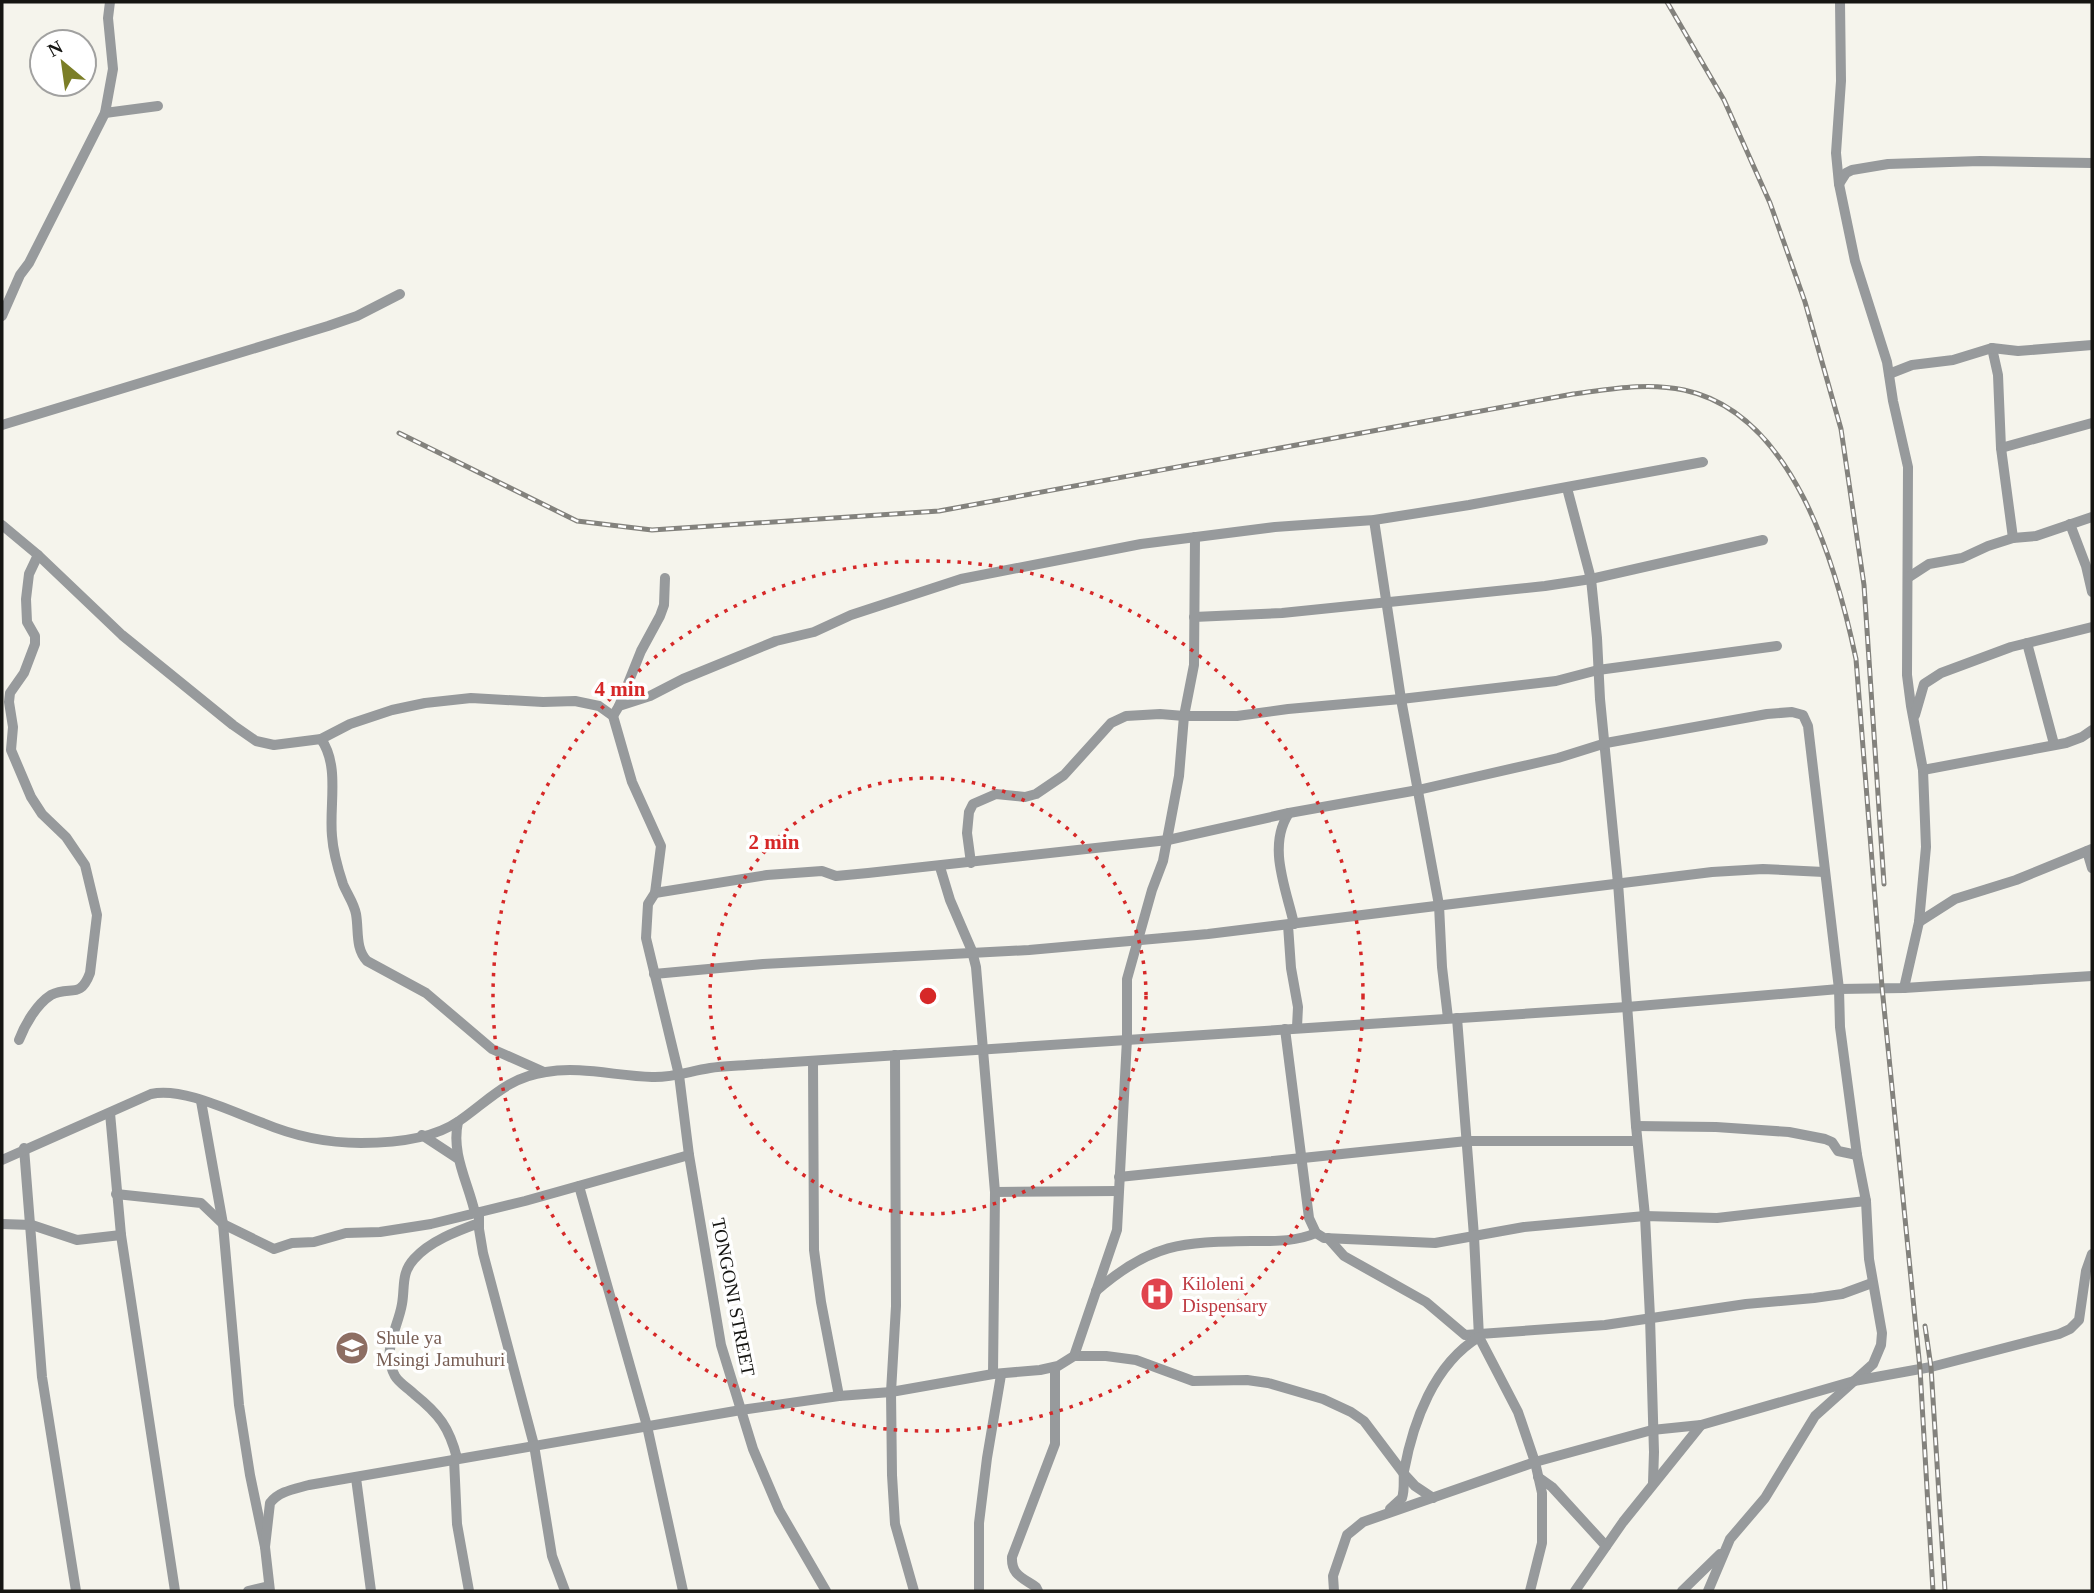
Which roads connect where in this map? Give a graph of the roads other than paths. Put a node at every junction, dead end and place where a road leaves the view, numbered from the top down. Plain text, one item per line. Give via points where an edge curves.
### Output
1 (110, 2) edge
2 (1840, 2) edge
3 (158, 106) dead end
4 (106, 113) junction
5 (2092, 163) edge
6 (1839, 184) junction
7 (400, 294) dead end
8 (2, 316) edge
9 (2092, 345) edge
10 (1992, 348) junction
11 (1889, 374) junction
12 (2092, 423) edge
13 (2, 425) edge
14 (2001, 448) junction
15 (1703, 462) dead end
16 (1567, 488) junction
17 (2092, 516) edge
18 (1374, 520) junction
19 (2070, 524) junction
20 (2, 525) edge
21 (1195, 537) junction
22 (2013, 538) junction
23 (1763, 540) dead end
24 (38, 555) junction
25 (1909, 577) junction
26 (665, 578) dead end
27 (1591, 579) junction
28 (2092, 592) edge
29 (1385, 601) junction
30 (1194, 617) junction
31 (2092, 627) edge
32 (2027, 643) junction
33 (1777, 646) dead end
34 (1598, 670) junction
35 (1401, 699) junction
36 (616, 711) junction
37 (1184, 716) junction
38 (1914, 718) junction
39 (2092, 730) edge
40 (321, 739) junction
41 (1605, 743) junction
42 (2054, 744) junction
43 (1923, 770) junction
44 (1418, 790) junction
45 (1289, 813) junction
46 (1168, 840) junction
47 (2090, 850) edge
48 (971, 863) junction
49 (940, 867) junction
50 (2092, 869) edge
51 (1824, 872) junction
52 (1618, 883) junction
53 (655, 894) junction
54 (1439, 905) junction
55 (1919, 922) junction
56 (1291, 925) junction
57 (1137, 940) junction
58 (972, 951) junction
59 (654, 974) junction
60 (2092, 976) edge
61 (1904, 988) junction
62 (1839, 989) junction
63 (1627, 1007) junction
64 (1452, 1018) junction
65 (1297, 1027) junction
66 (1285, 1029) junction
67 (1127, 1039) junction
68 (19, 1040) dead end
69 (982, 1049) junction
70 (895, 1055) junction
71 (813, 1062) junction
72 (544, 1072) junction
73 (679, 1075) junction
74 (201, 1101) junction
75 (110, 1113) junction
76 (458, 1122) junction
77 (1636, 1126) junction
78 (422, 1136) junction
79 (1637, 1141) junction
80 (1467, 1142) junction
81 (24, 1148) junction
82 (689, 1155) junction
83 (1857, 1155) junction
84 (457, 1158) junction
85 (1302, 1159) junction
86 (2, 1160) edge
87 (1119, 1177) junction
88 (579, 1186) junction
89 (1118, 1191) junction
90 (995, 1192) junction
91 (116, 1194) junction
92 (1866, 1201) junction
93 (478, 1216) junction
94 (1644, 1216) junction
95 (2, 1224) edge
96 (223, 1224) junction
97 (32, 1225) junction
98 (1316, 1233) junction
99 (121, 1235) junction
100 (1474, 1236) junction
101 (1328, 1238) junction
102 (2092, 1254) edge
103 (1872, 1283) junction
104 (1094, 1292) junction
105 (1650, 1317) junction
106 (1478, 1335) junction
107 (1074, 1356) junction
108 (1055, 1367) junction
109 (997, 1375) junction
110 (1854, 1381) junction
111 (891, 1392) junction
112 (839, 1396) junction
113 (741, 1410) junction
114 (1701, 1425) junction
115 (647, 1426) junction
116 (1652, 1430) junction
117 (534, 1445) junction
118 (456, 1459) junction
119 (1535, 1462) junction
120 (1404, 1474) junction
121 (1538, 1477) junction
122 (356, 1478) junction
123 (1653, 1483) junction
124 (1433, 1498) junction
125 (1379, 1517) junction
126 (1606, 1546) junction
127 (265, 1547) junction
128 (1724, 1551) junction
129 (269, 1588) edge
130 (72, 1591) edge
131 (175, 1591) edge
132 (248, 1591) edge
133 (371, 1591) edge
134 (469, 1591) edge
135 (565, 1591) edge
136 (683, 1591) edge
137 (826, 1591) edge
138 (914, 1591) edge
139 (979, 1591) edge
140 (1038, 1591) edge
141 (1334, 1591) edge
142 (1530, 1591) edge
143 (1575, 1591) edge
144 (1682, 1591) edge
145 (1708, 1591) edge

1 - 4 street via 113,69
2 - 6 street
3 - 4 street
4 - 8 street
5 - 6 street via 1888,164 1852,170
6 - 11 street via 1855,261
7 - 13 street via 328,326
9 - 10 street via 2018,351
10 - 11 street
10 - 14 street via 2000,394
11 - 25 street via 1908,467
12 - 14 street
14 - 22 street
15 - 16 street
16 - 18 street
16 - 27 street
17 - 19 street
18 - 21 street
18 - 29 street
19 - 22 street via 2036,536
19 - 28 street
20 - 24 street
21 - 30 street
21 - 36 street via 942,584 814,632 768,644
22 - 25 street via 1962,558 1929,564
23 - 27 street
24 - 40 street via 122,635 256,741 274,745
24 - 68 street via 29,574 26,599 27,622 35,644 10,693 11,750 42,814 79,853 97,915 90,973 84,986 45,1000
25 - 38 street via 1907,675
26 - 36 street via 660,616
27 - 29 street
27 - 34 street
29 - 30 street
29 - 35 street
30 - 37 street via 1194,665
31 - 32 street
32 - 38 street via 1928,681
32 - 42 street
33 - 34 street
34 - 35 street via 1556,681
34 - 41 street
35 - 37 street via 1237,716
35 - 44 street
36 - 40 street via 575,701 471,698 392,710
36 - 53 street, TONGONI STREET via 632,782 661,846
37 - 46 street
37 - 48 street via 1117,719 1058,780 1036,794 996,794 973,804 967,832
38 - 43 street
39 - 42 street via 2075,740
40 - 72 street via 331,777 332,837 356,915 363,957 426,993 492,1049
41 - 44 street
41 - 51 street via 1767,714 1803,715
41 - 52 street
42 - 43 street
43 - 55 street via 1926,847
44 - 45 street
44 - 54 street
45 - 46 street
45 - 56 street via 1279,831 1278,848
46 - 48 street
46 - 57 street
47 - 50 street
47 - 55 street via 1955,899
48 - 49 street
49 - 53 street via 836,876 822,871 767,875
49 - 58 street
51 - 52 street via 1763,869
51 - 62 street
52 - 54 street
52 - 63 street
53 - 59 street, TONGONI STREET via 646,921
54 - 56 street
54 - 64 street via 1442,967
55 - 61 street
56 - 57 street
56 - 65 street
57 - 58 street
57 - 67 street via 1127,979
58 - 59 street
58 - 69 street
59 - 73 street, TONGONI STREET
60 - 61 street
61 - 62 street
62 - 63 street
62 - 83 street
63 - 64 street
63 - 77 street
64 - 65 street
64 - 80 street
65 - 66 street
66 - 67 street
66 - 85 street
67 - 69 street
67 - 87 street
69 - 70 street
69 - 90 street
70 - 71 street
70 - 111 street via 896,1306
71 - 73 street via 723,1067
71 - 112 street via 814,1250
72 - 73 street
72 - 76 street via 489,1096
73 - 82 street, TONGONI STREET
74 - 75 street via 164,1091
74 - 78 street via 323,1141 363,1143
74 - 96 street
75 - 81 street
75 - 91 street
76 - 78 street
76 - 84 street
77 - 79 street
77 - 83 street via 1789,1132 1825,1139 1838,1151
78 - 84 street
79 - 80 street
79 - 94 street
80 - 85 street
80 - 100 street
81 - 86 street
81 - 97 street
82 - 88 street
82 - 113 street, TONGONI STREET via 721,1345
83 - 92 street
84 - 93 street
85 - 87 street
85 - 98 street via 1309,1219
87 - 89 street
88 - 93 street
88 - 115 street
89 - 90 street
89 - 104 street via 1114,1241
90 - 109 street
91 - 96 street via 196,1201
91 - 99 street
92 - 94 street via 1717,1218
92 - 103 street
93 - 96 street via 346,1233 274,1249
93 - 117 street via 483,1253
93 - 118 street via 432,1244 405,1270 402,1304 388,1356 397,1380 446,1424
94 - 100 street
94 - 105 street
95 - 97 street
96 - 127 street via 239,1405
97 - 99 street via 77,1240
97 - 130 street via 42,1377
98 - 101 street
98 - 104 street via 1295,1240 1179,1245 1129,1264
99 - 131 street
100 - 101 street via 1417,1244
100 - 106 street
101 - 106 street via 1344,1256 1426,1302 1462,1334
102 - 110 street via 2079,1320 2070,1329 1931,1367
103 - 105 street via 1842,1294
103 - 110 street via 1881,1345 1872,1364
104 - 107 street
105 - 106 street
105 - 116 street
106 - 119 street via 1518,1412
106 - 120 street via 1430,1392
107 - 108 street
107 - 120 street via 1136,1360 1193,1381 1247,1380 1323,1399 1364,1421
108 - 109 street
108 - 140 street via 1055,1444 1012,1557 1017,1575
109 - 111 street
109 - 139 street via 979,1523
110 - 114 street
110 - 128 street via 1815,1416 1765,1498
111 - 112 street
111 - 138 street via 895,1524
112 - 113 street
113 - 115 street
113 - 137 street, TONGONI STREET via 779,1510
114 - 116 street
114 - 123 street
115 - 117 street
115 - 136 street
116 - 119 street
116 - 123 street
117 - 118 street
117 - 135 street via 552,1556
118 - 122 street
118 - 134 street via 457,1524
119 - 121 street
119 - 124 street
120 - 124 street
120 - 125 street via 1402,1498
121 - 126 street
121 - 142 street via 1542,1544
122 - 127 street via 289,1490 274,1499
122 - 133 street
123 - 126 street
124 - 125 street
125 - 141 street via 1347,1535 1333,1576
126 - 143 street
127 - 129 street
128 - 144 street
128 - 145 street
129 - 132 street

